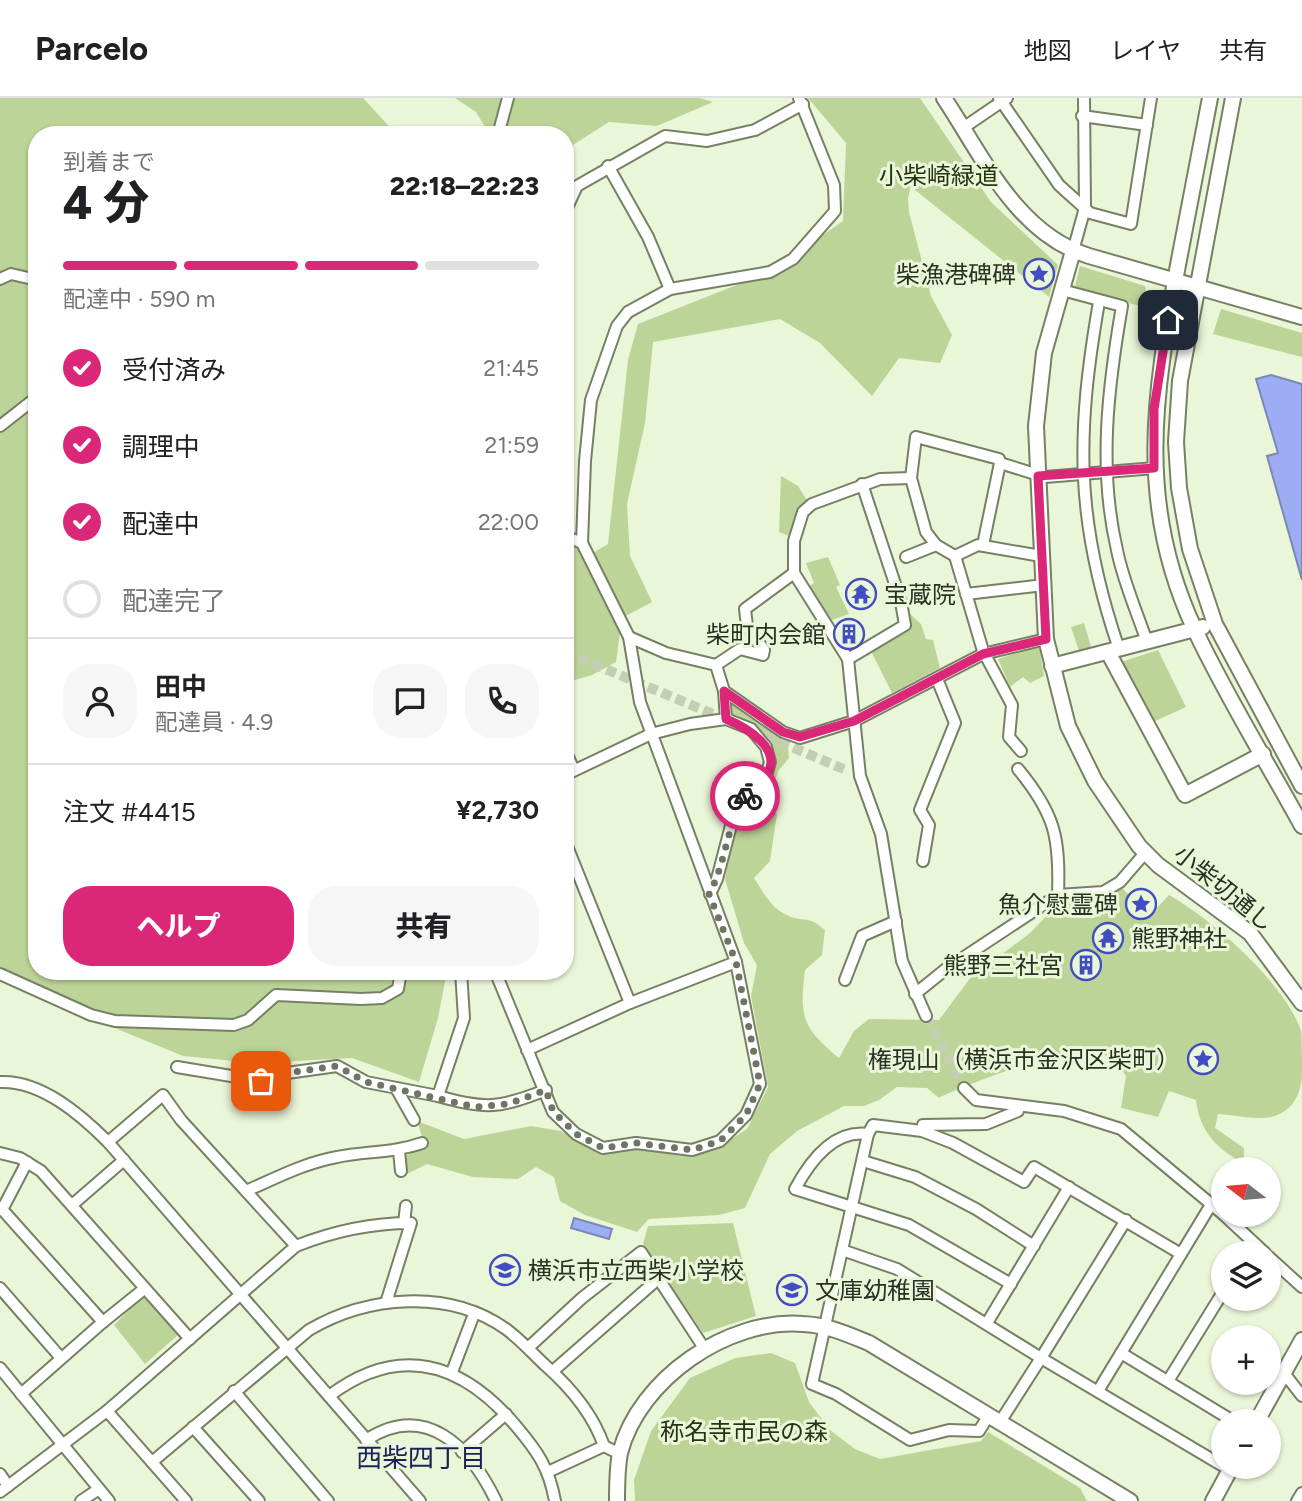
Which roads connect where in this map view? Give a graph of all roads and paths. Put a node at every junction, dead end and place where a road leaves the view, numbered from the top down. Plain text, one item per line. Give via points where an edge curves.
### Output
1 (508, 98) edge
2 (944, 98) edge
3 (1084, 98) edge
4 (1151, 98) edge
5 (1210, 98) edge
6 (1233, 98) edge
7 (1003, 100) edge
8 (801, 101) edge
9 (1082, 116) junction
10 (1147, 125) junction
11 (500, 126) edge
12 (963, 128) junction
13 (608, 166) junction
14 (574, 192) edge
15 (1085, 208) junction
16 (1073, 251) junction
17 (28, 278) edge
18 (0, 279) edge
19 (1175, 280) junction
20 (1197, 286) junction
21 (670, 289) junction
22 (1062, 290) junction
23 (1098, 302) junction
24 (1302, 317) edge
25 (1084, 388) junction
26 (1108, 390) junction
27 (28, 404) edge
28 (0, 426) edge
29 (1000, 463) junction
30 (1154, 468) junction
31 (1106, 472) junction
32 (1082, 473) junction
33 (1038, 476) junction
34 (911, 478) junction
35 (862, 484) junction
36 (574, 540) edge
37 (582, 543) junction
38 (936, 545) junction
39 (983, 545) junction
40 (906, 556) dead end
41 (955, 556) junction
42 (1041, 556) junction
43 (794, 573) junction
44 (1044, 585) junction
45 (966, 594) junction
46 (1215, 624) junction
47 (1194, 630) junction
48 (629, 638) junction
49 (1046, 639) junction
50 (1147, 642) junction
51 (1114, 650) junction
52 (987, 654) junction
53 (848, 659) junction
54 (716, 665) junction
55 (1052, 666) junction
56 (937, 679) junction
57 (724, 691) junction
58 (726, 719) junction
59 (854, 721) junction
60 (651, 734) junction
61 (1021, 751) dead end
62 (1263, 754) junction
63 (1018, 769) dead end
64 (574, 770) edge
65 (848, 771) tunnel mouth
66 (860, 776) junction
67 (1302, 786) edge
68 (1302, 826) edge
69 (1142, 849) junction
70 (923, 861) dead end
71 (574, 863) edge
72 (709, 894) junction
73 (1058, 895) junction
74 (896, 921) junction
75 (736, 962) junction
76 (0, 974) edge
77 (400, 980) edge
78 (462, 980) edge
79 (499, 980) edge
80 (845, 980) dead end
81 (915, 994) junction
82 (630, 1003) junction
83 (1302, 1003) edge
84 (926, 1016) tunnel mouth
85 (527, 1050) junction
86 (177, 1067) dead end
87 (0, 1082) edge
88 (396, 1088) junction
89 (964, 1088) tunnel mouth
90 (546, 1090) junction
91 (438, 1096) junction
92 (1019, 1107) junction
93 (414, 1120) dead end
94 (922, 1131) junction
95 (868, 1133) junction
96 (108, 1142) junction
97 (422, 1143) dead end
98 (399, 1151) junction
99 (0, 1153) edge
100 (124, 1160) junction
101 (863, 1161) junction
102 (27, 1162) junction
103 (401, 1171) dead end
104 (1069, 1187) junction
105 (246, 1191) junction
106 (1211, 1202) edge
107 (72, 1205) junction
108 (852, 1205) junction
109 (1211, 1205) edge
110 (406, 1206) dead end
111 (2, 1208) edge
112 (1126, 1220) junction
113 (404, 1223) junction
114 (1233, 1227) edge
115 (1244, 1241) edge
116 (1034, 1246) junction
117 (296, 1247) junction
118 (842, 1250) junction
119 (1181, 1254) junction
120 (1281, 1268) edge
121 (659, 1278) junction
122 (1011, 1284) junction
123 (1302, 1287) edge
124 (0, 1288) edge
125 (144, 1289) junction
126 (239, 1293) junction
127 (386, 1303) junction
128 (1211, 1311) edge
129 (474, 1314) junction
130 (103, 1322) junction
131 (987, 1323) junction
132 (825, 1326) junction
133 (190, 1339) junction
134 (1302, 1340) edge
135 (285, 1347) junction
136 (529, 1347) junction
137 (704, 1348) junction
138 (1121, 1353) junction
139 (61, 1358) junction
140 (1041, 1358) junction
141 (0, 1368) edge
142 (553, 1371) junction
143 (452, 1372) junction
144 (1284, 1373) junction
145 (1168, 1381) junction
146 (234, 1391) junction
147 (1098, 1391) junction
148 (21, 1394) junction
149 (329, 1396) junction
150 (1302, 1396) edge
151 (1214, 1409) edge
152 (1264, 1409) edge
153 (107, 1411) junction
154 (506, 1414) junction
155 (995, 1419) junction
156 (193, 1427) junction
157 (366, 1440) junction
158 (604, 1446) junction
159 (63, 1447) junction
160 (462, 1452) junction
161 (620, 1454) junction
162 (1211, 1458) edge
163 (152, 1462) junction
164 (550, 1471) junction
165 (0, 1474) edge
166 (1222, 1479) edge
167 (4, 1489) edge
168 (99, 1489) junction
169 (1302, 1493) edge
170 (417, 1497) edge
171 (1123, 1499) edge
172 (81, 1501) edge
173 (109, 1501) edge
174 (186, 1501) edge
175 (259, 1501) edge
176 (328, 1501) edge
177 (404, 1501) edge
178 (496, 1501) edge
179 (555, 1501) edge
180 (617, 1501) edge
181 (1213, 1501) edge
182 (1297, 1501) edge

1 - 11 street
2 - 12 street
3 - 9 street
4 - 10 street
5 - 19 street
6 - 20 street
7 - 12 street
7 - 15 street via 1059,184
8 - 13 street via 755,130 707,141 664,136
8 - 21 street via 834,185 835,211 793,259 770,272
9 - 10 street
9 - 15 street
10 - 15 street via 1131,223
12 - 16 street via 1012,202 1036,227
13 - 14 street
13 - 21 street via 648,237
15 - 16 street
16 - 19 street
16 - 22 street, 小柴切通し
17 - 18 street via 11,274
19 - 20 street
19 - 30 street via 1154,409
20 - 24 street
20 - 46 street via 1180,380 1177,457 1189,541
21 - 37 street via 628,313 609,348 592,400
22 - 23 street
22 - 33 street, 小柴切通し via 1037,393
23 - 25 street
23 - 26 street via 1122,306
25 - 26 street
25 - 32 street
26 - 31 street
27 - 28 street
29 - 33 street
29 - 34 street via 983,453 916,437
29 - 39 street
30 - 31 street
30 - 47 street via 1168,548
31 - 32 street
31 - 50 street via 1116,551
32 - 33 street
32 - 51 street via 1090,545
33 - 42 street, 小柴切通し
34 - 35 street via 890,477
34 - 38 street via 926,532
35 - 43 street via 822,498 803,512 794,541
35 - 53 street via 905,625
36 - 37 street
37 - 48 street
38 - 40 street
38 - 41 street
39 - 41 street
39 - 42 street
41 - 45 street
42 - 44 street, 小柴切通し
43 - 53 street
43 - 54 street via 745,609 747,626 763,655 740,649
44 - 45 street
44 - 49 street, 小柴切通し
45 - 52 street
46 - 47 street
46 - 67 street
47 - 50 street
47 - 62 street
48 - 54 street
48 - 60 street via 640,702
49 - 52 street
49 - 55 street, 小柴切通し
50 - 51 street
51 - 55 street
51 - 62 street via 1185,795
52 - 56 street
52 - 61 street via 1012,705 1009,737
53 - 59 street
54 - 57 street
55 - 69 street, 小柴切通し via 1080,754
56 - 59 street
56 - 70 street via 955,723 920,810 929,825
57 - 58 street
57 - 59 street via 783,732 800,737
58 - 60 street
58 - 72 street via 751,729 766,747 770,762 766,776 750,789 734,814
59 - 66 street
60 - 64 street
60 - 72 street
62 - 68 street
63 - 73 street via 1047,807 1052,822 1059,858
65 - 66 street
66 - 74 street via 881,834
69 - 73 street via 1120,882 1103,892
69 - 83 street, 小柴切通し via 1250,933
71 - 82 street
72 - 75 street
73 - 81 street
74 - 80 street via 862,936
74 - 81 street via 902,961
75 - 82 street
75 - 90 street via 760,1084 746,1115 720,1141 692,1150 636,1143 603,1148 576,1134 553,1111
76 - 77 street via 91,1015 115,1021 234,1026 276,995 383,998 398,989
78 - 91 street via 464,1018
79 - 85 street
81 - 84 street
82 - 85 street
85 - 90 street
86 - 88 street via 261,1081 337,1066 366,1082
87 - 96 street via 66,1104
88 - 91 street
88 - 93 street
89 - 92 street via 976,1100
90 - 91 street via 508,1104 475,1107
92 - 94 street via 986,1124 923,1125
92 - 106 street via 1121,1129
94 - 95 street via 873,1125
94 - 104 street via 1024,1182 1034,1167
95 - 101 street
95 - 108 street via 834,1142 810,1162 795,1189
96 - 100 street
96 - 105 street via 163,1096
97 - 98 street
98 - 103 street
98 - 105 street via 360,1153 305,1165
99 - 102 street
100 - 107 street
100 - 126 street
101 - 108 street
101 - 116 street via 915,1177
102 - 107 street
102 - 111 street
104 - 112 street
104 - 116 street
105 - 117 street
107 - 125 street
108 - 118 street
108 - 122 street via 909,1225
109 - 119 street
110 - 113 street
111 - 130 street
112 - 119 street
112 - 140 street
113 - 117 street via 357,1227
113 - 127 street via 411,1223
114 - 115 street
116 - 122 street
117 - 126 street
118 - 131 street via 897,1269
118 - 132 street
119 - 138 street
120 - 123 street
121 - 136 street via 641,1252
121 - 137 street
121 - 142 street
122 - 131 street
124 - 139 street
125 - 130 street
125 - 133 street
126 - 133 street
126 - 135 street
127 - 129 street via 427,1302
127 - 135 street via 329,1318
128 - 145 street
129 - 136 street via 503,1327
129 - 143 street
130 - 139 street
131 - 140 street
132 - 137 street via 774,1326
132 - 155 street via 869,1343
132 - 155 street via 812,1384 911,1440 949,1430 979,1431
133 - 153 street
134 - 144 street
135 - 146 street
135 - 149 street
136 - 142 street
137 - 161 street via 667,1377 648,1400
138 - 145 street
138 - 147 street
139 - 148 street
140 - 147 street
140 - 155 street
141 - 148 street
142 - 158 street via 579,1401
143 - 149 street via 394,1366 353,1378
143 - 154 street
144 - 150 street
144 - 152 street
145 - 151 street
146 - 156 street
146 - 176 street
147 - 162 street
148 - 159 street
149 - 157 street
153 - 159 street
153 - 163 street
154 - 160 street
154 - 164 street
155 - 171 street
156 - 163 street
156 - 175 street
157 - 160 street via 385,1428 406,1423 438,1430
157 - 170 street
158 - 161 street
158 - 164 street
159 - 167 street
159 - 168 street
160 - 178 street
161 - 180 street
163 - 174 street
164 - 179 street
165 - 167 street
166 - 181 street
168 - 172 street
168 - 173 street
169 - 182 street
170 - 177 street

